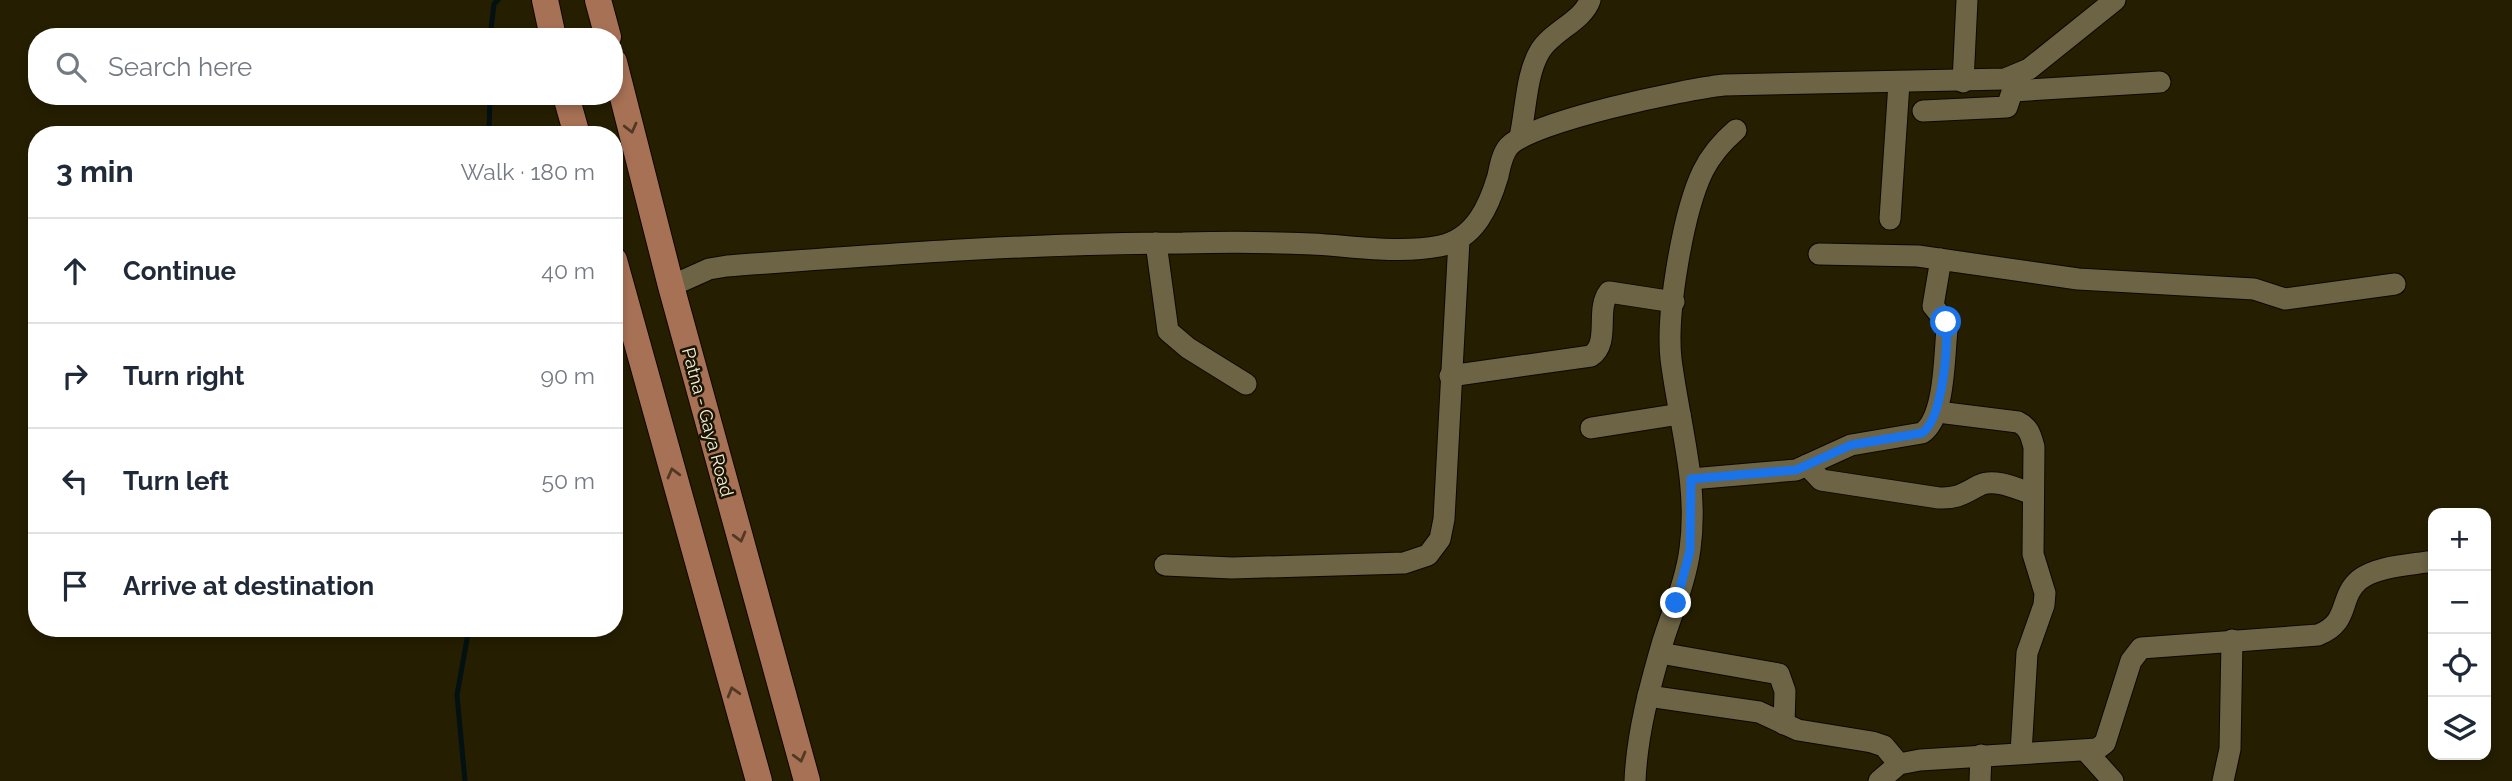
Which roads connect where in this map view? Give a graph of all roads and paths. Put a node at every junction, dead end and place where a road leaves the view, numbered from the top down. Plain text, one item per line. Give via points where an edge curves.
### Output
1 (545, 0) edge
2 (598, 0) edge
3 (1590, 0) edge
4 (1967, 0) edge
5 (2115, 0) edge
6 (551, 28) edge
7 (606, 28) edge
8 (1963, 82) junction
9 (2160, 82) dead end
10 (1899, 83) junction
11 (2015, 83) junction
12 (623, 97) edge
13 (569, 105) edge
14 (1923, 111) dead end
15 (574, 126) edge
16 (1735, 130) dead end
17 (1520, 137) junction
18 (1890, 219) dead end
19 (1459, 240) junction
20 (1156, 243) junction
21 (1819, 254) dead end
22 (1941, 259) junction
23 (2395, 284) dead end
24 (671, 286) junction
25 (623, 292) edge
26 (1674, 302) junction
27 (1450, 376) junction
28 (1246, 384) dead end
29 (1938, 412) junction
30 (1680, 414) junction
31 (1591, 428) dead end
32 (1807, 465) junction
33 (1691, 479) junction
34 (2033, 494) junction
35 (2428, 562) edge
36 (1165, 565) dead end
37 (2232, 640) junction
38 (1660, 653) junction
39 (1648, 696) junction
40 (1784, 724) junction
41 (2087, 752) junction
42 (2021, 753) junction
43 (1981, 755) junction
44 (1899, 764) junction
45 (759, 781) edge
46 (807, 781) edge
47 (1635, 781) edge
48 (1879, 781) edge
49 (1980, 781) edge
50 (2113, 781) edge
51 (2223, 781) edge

1 - 6 main road
2 - 7 main road
3 - 17 street via 1540,51
4 - 8 street
5 - 11 street
8 - 10 street
8 - 11 street
9 - 11 street
10 - 17 street via 1701,88 1573,118
10 - 18 street
11 - 14 street via 2011,103 1999,109
12 -> 24 main road, Patna - Gaya Road
13 - 15 main road
16 - 26 street via 1710,158 1696,189
17 - 19 street via 1504,153 1493,193 1474,228
19 - 20 street via 1440,246 1393,248 1278,242
19 - 27 street
20 - 24 street via 1012,245 727,266
20 - 28 street via 1168,331
21 - 22 street
22 - 23 street via 2078,279 2254,289 2285,299
22 - 29 street via 1933,306 1947,330
24 -> 46 main road, Patna - Gaya Road
45 -> 25 main road
26 - 27 street via 1609,292 1603,303 1601,343 1591,356
26 - 30 street via 1671,356
27 - 36 street via 1444,519 1440,539 1428,555 1389,564
29 - 32 street via 1922,433 1851,445
29 - 34 street via 2025,425 2034,447
30 - 31 street
30 - 33 street
32 - 33 street
32 - 34 street via 1821,480 1939,498 1954,499 1982,484 1994,483
33 - 38 street via 1690,551
34 - 42 street via 2033,554 2045,593 2027,653
35 - 37 street via 2359,580 2331,630 2318,635
37 - 41 street via 2141,648 2131,661 2105,743
37 - 51 street via 2230,749
38 - 39 street
38 - 40 street via 1779,674 1786,691
39 - 40 street via 1759,712
39 - 47 street
40 - 44 street via 1884,746
41 - 42 street
41 - 50 street
42 - 43 street
43 - 44 street
43 - 49 street
44 - 48 street

